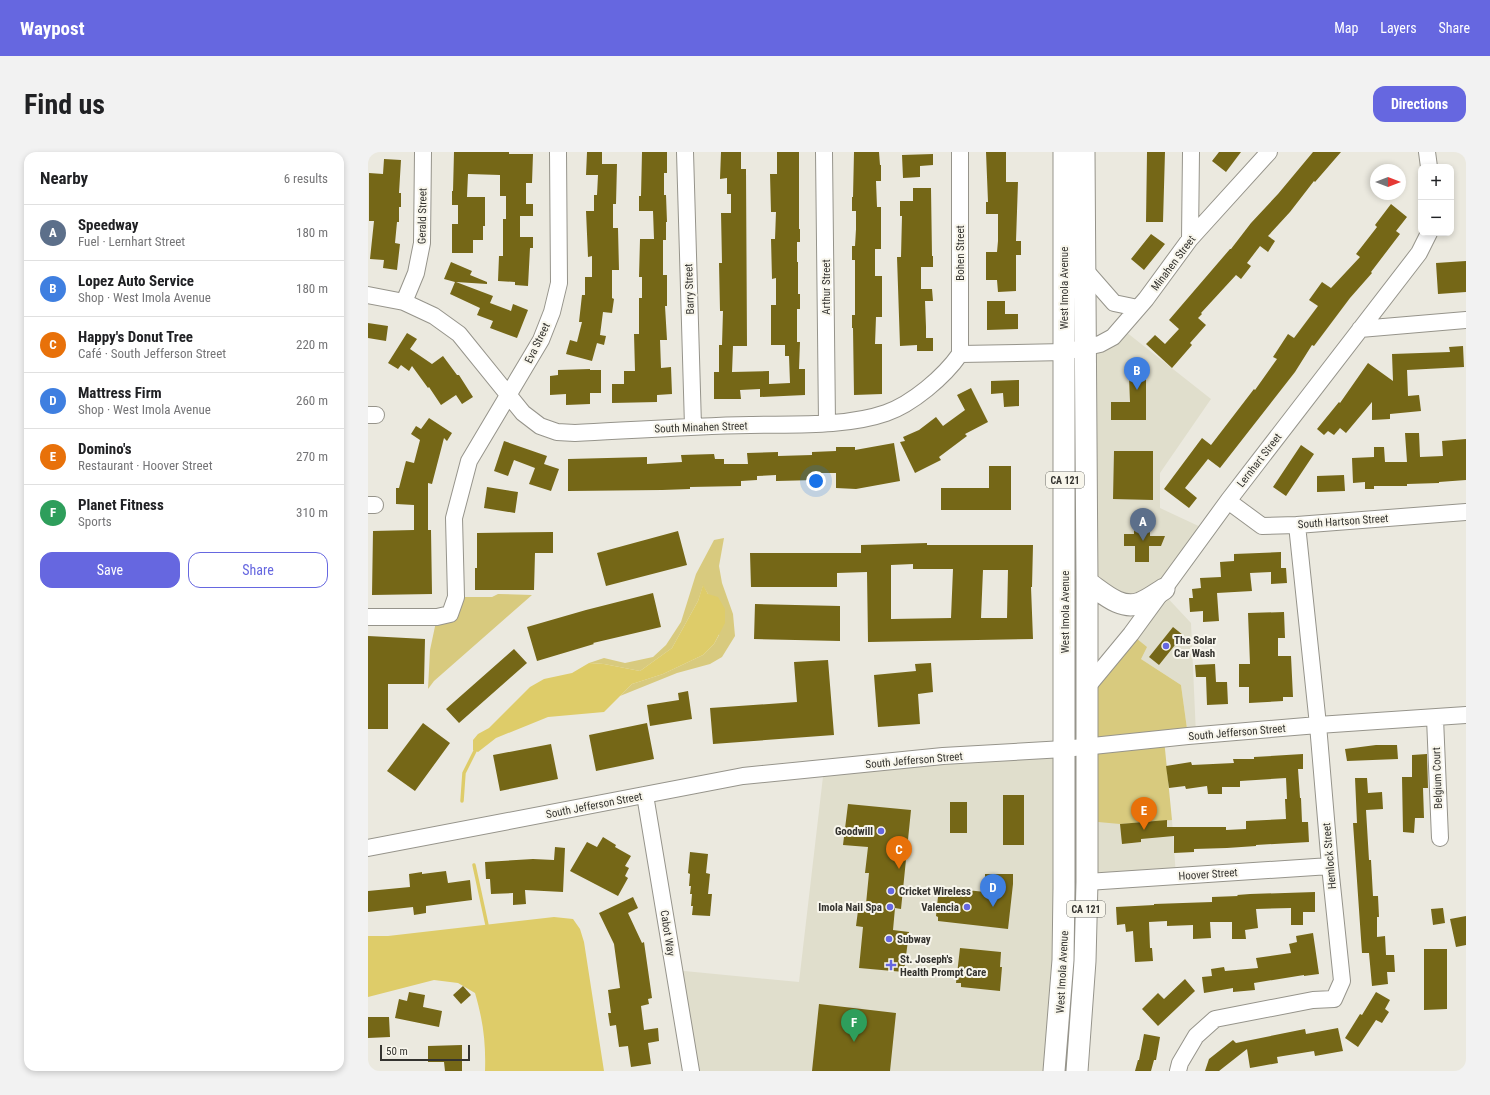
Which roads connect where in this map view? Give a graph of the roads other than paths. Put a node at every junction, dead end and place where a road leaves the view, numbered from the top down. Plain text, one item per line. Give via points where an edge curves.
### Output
1 (423, 152) edge
2 (558, 152) edge
3 (685, 152) edge
4 (824, 152) edge
5 (960, 152) edge
6 (1064, 152) edge
7 (1084, 152) edge
8 (1192, 152) edge
9 (1269, 152) edge
10 (1427, 152) edge
11 (1429, 164) edge
12 (1428, 236) edge
13 (1190, 239) junction
14 (1086, 271) junction
15 (368, 295) edge
16 (404, 302) junction
17 (1138, 308) junction
18 (1466, 320) edge
19 (1360, 329) junction
20 (1087, 347) junction
21 (1065, 352) junction
22 (960, 354) junction
23 (509, 396) junction
24 (827, 423) junction
25 (693, 426) junction
26 (1228, 501) junction
27 (1466, 512) edge
28 (1297, 525) junction
29 (1088, 582) junction
30 (1164, 589) junction
31 (368, 617) edge
32 (1088, 686) junction
33 (1466, 715) edge
34 (1435, 718) junction
35 (1318, 725) junction
36 (1087, 746) junction
37 (1064, 749) junction
38 (645, 794) junction
39 (1440, 838) dead end
40 (368, 848) edge
41 (1330, 866) junction
42 (1087, 882) junction
43 (691, 1071) edge
44 (1054, 1071) edge
45 (1077, 1071) edge
46 (1178, 1071) edge

1 - 16 street, Gerald Street via 422,243 416,273
2 - 23 street, Eva Street via 559,283 552,312 541,340
3 - 25 street, Barry Street
4 - 24 street, Arthur Street
5 - 22 street, Bohen Street
6 - 21 main road, West Imola Avenue / CA 121
7 - 14 main road, West Imola Avenue / CA 121
8 - 13 street
9 - 13 street, Minahen Street
10 - 11 street
12 - 19 street, Lernhart Street via 1419,253
13 - 17 street, Minahen Street
14 - 17 street via 1114,304
14 - 20 main road, West Imola Avenue / CA 121
15 - 16 street, South Minahen Street
16 - 23 street, South Minahen Street via 434,316 459,334
17 - 20 street, Minahen Street via 1113,337
18 - 19 street
19 - 26 street, Lernhart Street
20 - 21 street, Minahen Street
20 - 29 main road, West Imola Avenue / CA 121
21 - 22 street
21 - 37 main road, West Imola Avenue / CA 121
22 - 24 street, South Minahen Street via 950,368 910,402 886,413
23 - 25 street, South Minahen Street via 523,413 540,426 558,432
23 - 31 street, Eva Street via 469,461 454,518 456,597 450,614 437,617
24 - 25 street, South Minahen Street
26 - 28 street, South Hartson Street via 1262,526
26 - 30 street, Lernhart Street
27 - 28 street, South Hartson Street
28 - 35 street, Hemlock Street
29 - 30 main road via 1116,602 1129,606 1140,603
29 - 32 main road, West Imola Avenue / CA 121
30 - 32 street, Lernhart Street
32 - 36 main road, West Imola Avenue / CA 121
33 - 34 street, South Jefferson Street
34 - 35 street, South Jefferson Street
34 - 39 street, Belgium Court
35 - 36 street, South Jefferson Street
35 - 41 street, Hemlock Street
36 - 37 street, South Jefferson Street
36 - 42 main road, West Imola Avenue / CA 121
37 - 38 street, South Jefferson Street via 943,756 743,776
37 - 44 main road, West Imola Avenue / CA 121 via 1063,960
38 - 40 street, South Jefferson Street
38 - 43 street, Cabot Way
41 - 42 street, Hoover Street
41 - 46 street, Hemlock Street via 1342,981 1334,999 1313,1000 1215,1019 1196,1036
42 - 45 main road, West Imola Avenue / CA 121 via 1086,961

